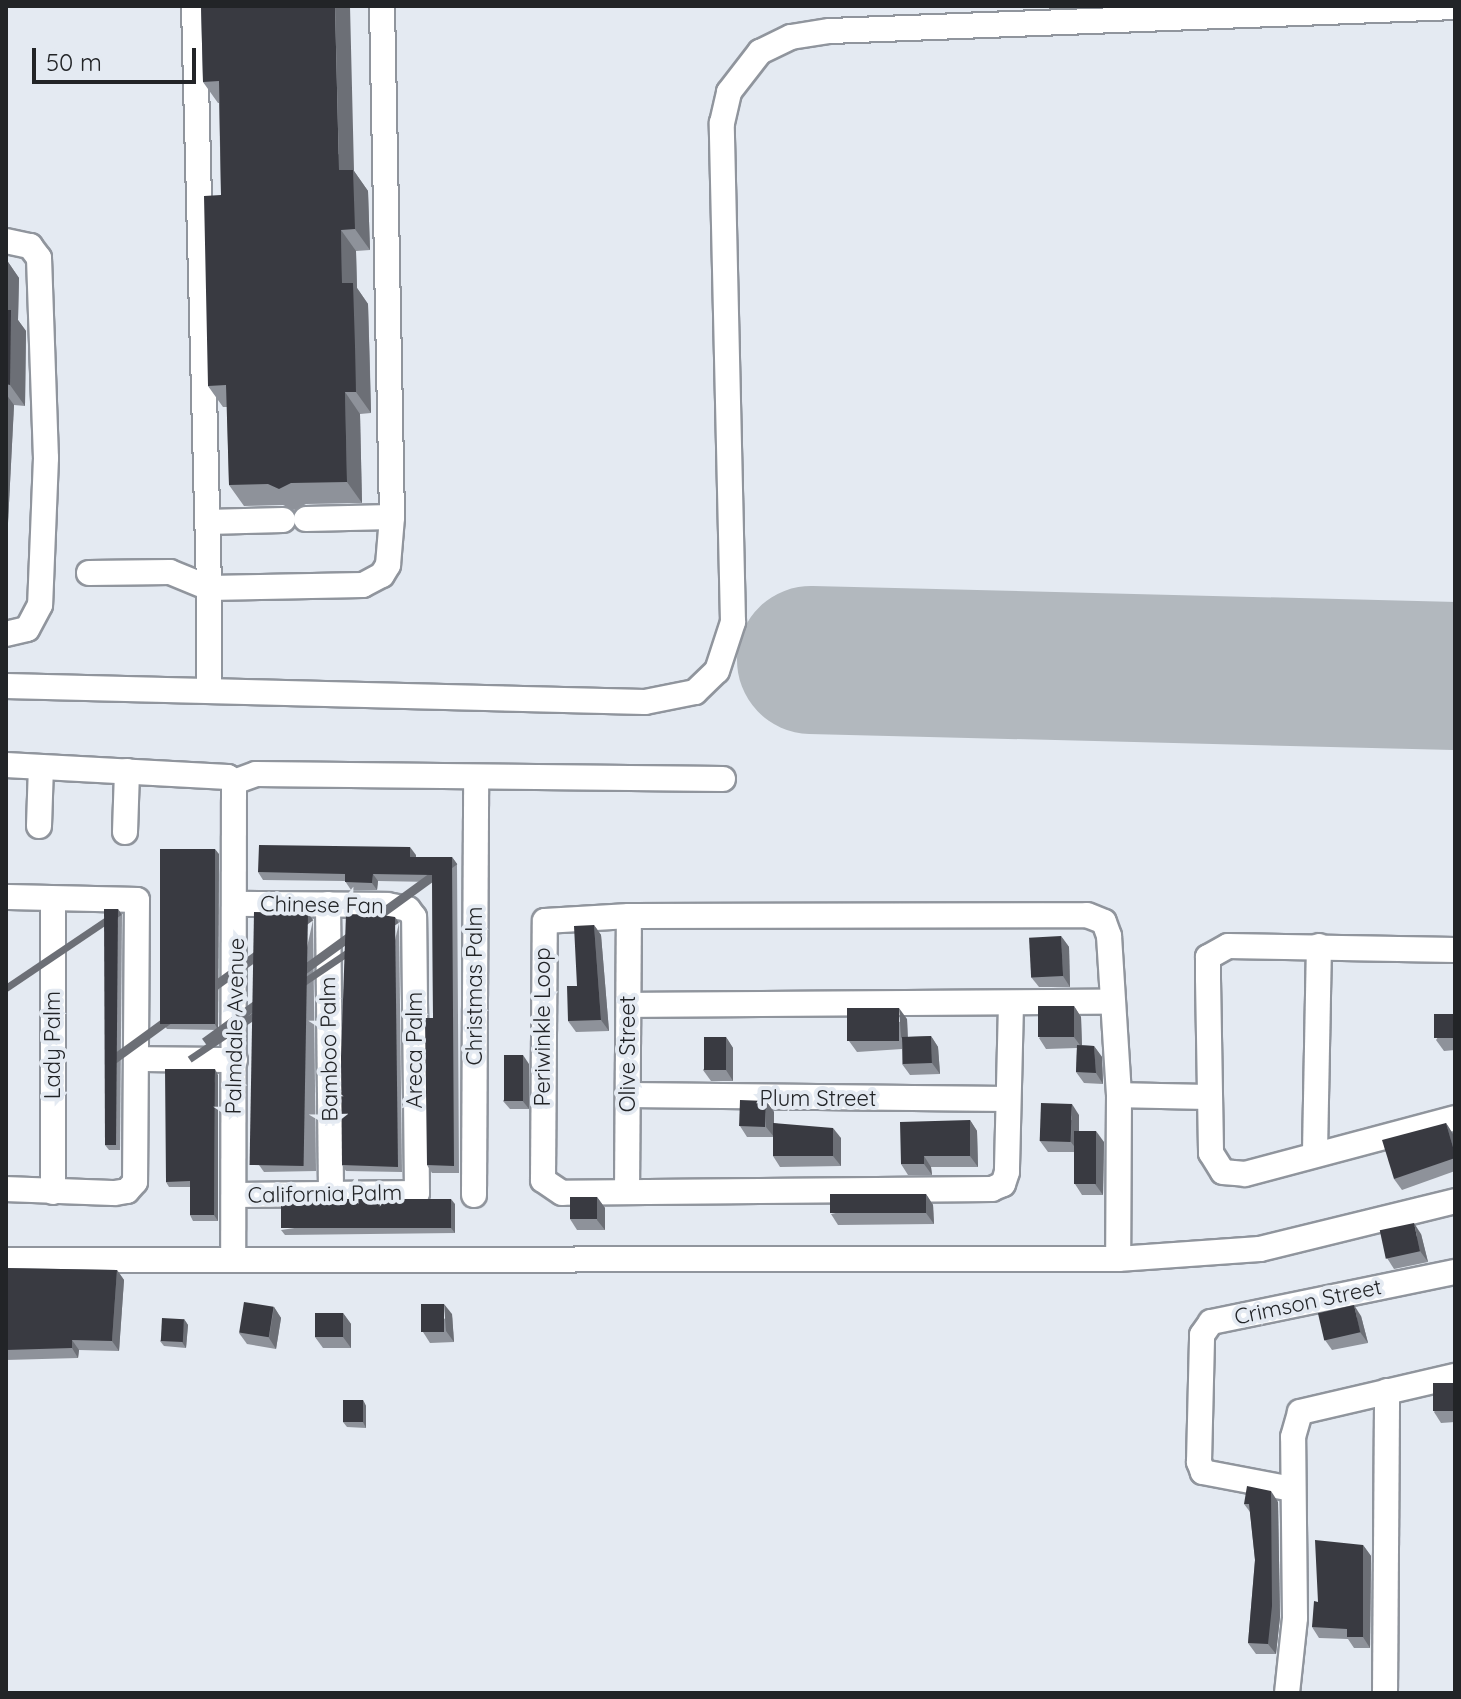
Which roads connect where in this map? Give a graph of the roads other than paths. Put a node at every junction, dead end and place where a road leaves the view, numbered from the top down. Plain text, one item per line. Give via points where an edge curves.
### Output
1 (194, 6) edge
2 (382, 6) edge
3 (1455, 7) edge
4 (6, 241) edge
5 (392, 517) junction
6 (207, 522) junction
7 (89, 573) dead end
8 (209, 588) junction
9 (6, 634) edge
10 (6, 686) edge
11 (209, 689) junction
12 (6, 765) edge
13 (41, 767) junction
14 (127, 771) junction
15 (476, 777) junction
16 (723, 779) dead end
17 (236, 786) junction
18 (39, 826) dead end
19 (125, 832) dead end
20 (6, 897) edge
21 (53, 899) junction
22 (237, 904) junction
23 (328, 904) junction
24 (408, 909) joint
25 (629, 916) junction
26 (1319, 946) junction
27 (1455, 950) edge
28 (1110, 1002) junction
29 (1011, 1004) junction
30 (629, 1005) junction
31 (136, 1059) junction
32 (235, 1060) junction
33 (628, 1095) junction
34 (1119, 1095) junction
35 (1208, 1097) junction
36 (1007, 1099) junction
37 (1455, 1118) edge
38 (1315, 1152) junction
39 (6, 1189) edge
40 (53, 1192) junction
41 (627, 1192) junction
42 (417, 1193) joint
43 (331, 1194) junction
44 (234, 1195) junction
45 (474, 1195) dead end
46 (1455, 1201) edge
47 (1118, 1259) junction
48 (6, 1260) edge
49 (233, 1260) junction
50 (1455, 1272) edge
51 (1455, 1376) edge
52 (1387, 1391) junction
53 (1292, 1489) junction
54 (1287, 1693) edge
55 (1385, 1693) edge

1 - 6 street
2 - 5 street
3 - 11 street via 830,31 775,42 738,76 722,123 733,622 717,671 695,692 645,702
4 - 9 street via 30,246 39,258 46,458 40,605 27,629
5 - 6 street
5 - 8 street via 388,565 374,581
6 - 8 street
7 - 8 street via 170,572
8 - 11 street
10 - 11 street
12 - 13 street
13 - 14 street
13 - 18 street
14 - 17 street via 228,777
14 - 19 street
15 - 16 street
15 - 17 street via 256,774
15 - 45 street, Christmas Palm
17 - 22 street, Palmdale Avenue
20 - 21 street
21 - 31 street via 137,900
21 - 40 street, Lady Palm
22 - 23 street, Chinese Fan
22 - 32 street, Palmdale Avenue
23 - 24 street, Chinese Fan
23 - 43 street, Bamboo Palm
24 - 42 street, Areca Palm via 414,917
25 - 28 street, Periwinkle Loop via 1087,915 1104,922 1109,936
25 - 30 street, Olive Street
25 - 41 street, Periwinkle Loop via 553,919 542,928 543,1180 562,1193
26 - 27 street
26 - 35 street via 1228,946 1208,957
26 - 38 street
28 - 29 street
28 - 34 street
29 - 30 street
29 - 36 street
30 - 33 street, Olive Street
31 - 32 street
31 - 40 street via 135,1182 127,1191 114,1193
32 - 44 street, Palmdale Avenue
33 - 36 street, Plum Street
33 - 41 street, Olive Street
34 - 35 street
34 - 47 street
35 - 38 street via 1211,1153 1223,1172 1245,1174
36 - 41 street, Periwinkle Loop via 1003,1184 992,1189
37 - 38 street
39 - 40 street
42 - 43 street, California Palm
43 - 44 street, California Palm
44 - 49 street, Palmdale Avenue
46 - 47 street via 1260,1249
47 - 49 street
48 - 49 street
50 - 53 street, Crimson Street via 1211,1322 1202,1335 1203,1472
51 - 52 street
52 - 53 street via 1300,1412
52 - 55 street
53 - 54 street via 1295,1618

